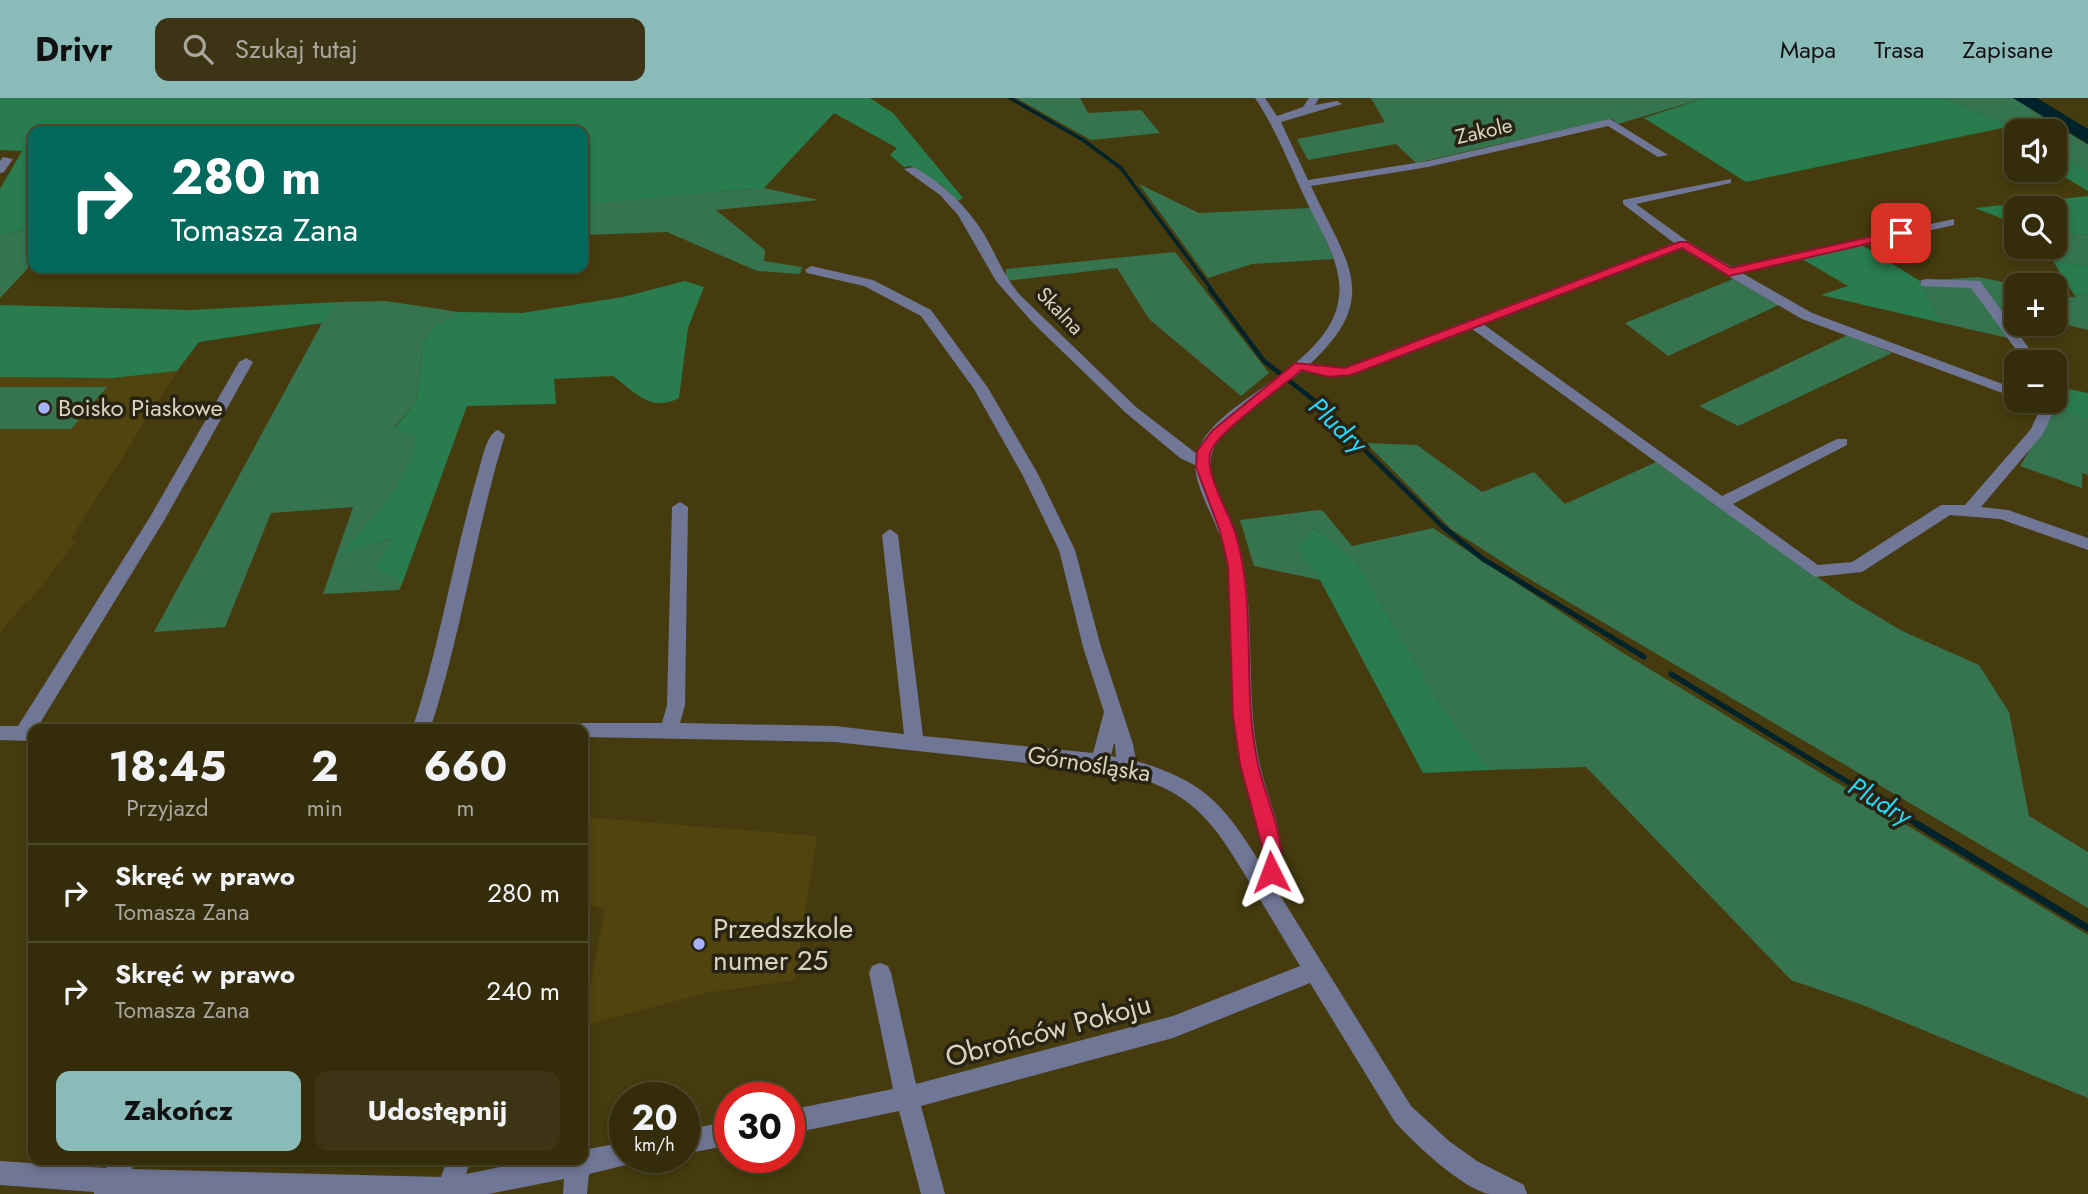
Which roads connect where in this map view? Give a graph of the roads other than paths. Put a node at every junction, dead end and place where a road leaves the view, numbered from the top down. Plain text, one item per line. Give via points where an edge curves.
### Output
1 (1260, 98) edge
2 (1314, 98) edge
3 (1337, 104) dead end
4 (1307, 109) junction
5 (1275, 121) junction
6 (1662, 155) dead end
7 (7, 159) dead end
8 (910, 169) dead end
9 (0, 170) edge
10 (1727, 181) dead end
11 (1304, 184) junction
12 (1950, 222) dead end
13 (1683, 244) junction
14 (811, 270) dead end
15 (1729, 272) junction
16 (1926, 283) dead end
17 (1475, 324) junction
18 (2023, 350) edge
19 (246, 362) dead end
20 (1296, 369) junction
21 (2004, 390) edge
22 (2044, 413) edge
23 (498, 435) dead end
24 (1842, 442) dead end
25 (1202, 463) junction
26 (1721, 503) junction
27 (680, 507) dead end
28 (1969, 511) junction
29 (890, 534) dead end
30 (2088, 544) edge
31 (1113, 713) junction
32 (34, 724) edge
33 (423, 724) edge
34 (588, 730) edge
35 (669, 730) junction
36 (0, 733) edge
37 (28, 734) edge
38 (913, 742) junction
39 (1100, 762) junction
40 (1127, 765) junction
41 (1263, 883) junction
42 (1315, 971) junction
43 (880, 973) dead end
44 (907, 1098) junction
45 (805, 1119) edge
46 (609, 1157) edge
47 (588, 1162) edge
48 (457, 1165) edge
49 (572, 1165) edge
50 (577, 1165) edge
51 (0, 1173) edge
52 (114, 1178) edge
53 (448, 1192) edge
54 (1504, 1192) edge
55 (575, 1194) edge
56 (933, 1194) edge

1 - 5 street
2 - 4 street
3 - 4 street
4 - 5 street
5 - 11 street
6 - 11 street, Zakole via 1611,122 1427,164
7 - 9 street
8 - 25 street, Skalna via 961,206 1003,282 1068,349 1179,451
10 - 13 street via 1627,202
11 - 20 street via 1340,263 1348,293 1336,328
12 - 15 street
13 - 15 street
13 - 17 street
14 - 31 street via 867,283 926,313 981,388 1067,550
15 - 21 street via 1807,316
16 - 18 street via 1975,284
17 - 20 street via 1346,372
17 - 26 street
19 - 32 street
20 - 25 street via 1217,434 1205,448
22 - 28 street via 2038,431
23 - 33 street via 484,473 445,653
24 - 26 street
25 - 41 street via 1237,572 1244,733 1273,854 1271,872
26 - 28 street via 1815,570 1856,568 1947,509
27 - 35 street via 676,705
28 - 30 street via 2002,514
29 - 38 street
31 - 39 street
31 - 40 street via 1125,744
34 - 35 street, Górnośląska
35 - 38 street, Górnośląska via 790,732
36 - 37 street
38 - 39 street, Górnośląska
39 - 40 street, Górnośląska
40 - 41 street, Górnośląska via 1161,775 1196,795 1225,824
41 - 42 street, Górnośląska
42 - 44 street, Obrońców Pokoju via 1173,1027
42 - 54 street, Górnośląska via 1403,1114 1449,1158
43 - 44 street
44 - 45 street, Obrońców Pokoju
44 - 56 street
46 - 47 street
48 - 53 street
49 - 53 street
50 - 55 street
51 - 52 street
52 - 53 street

